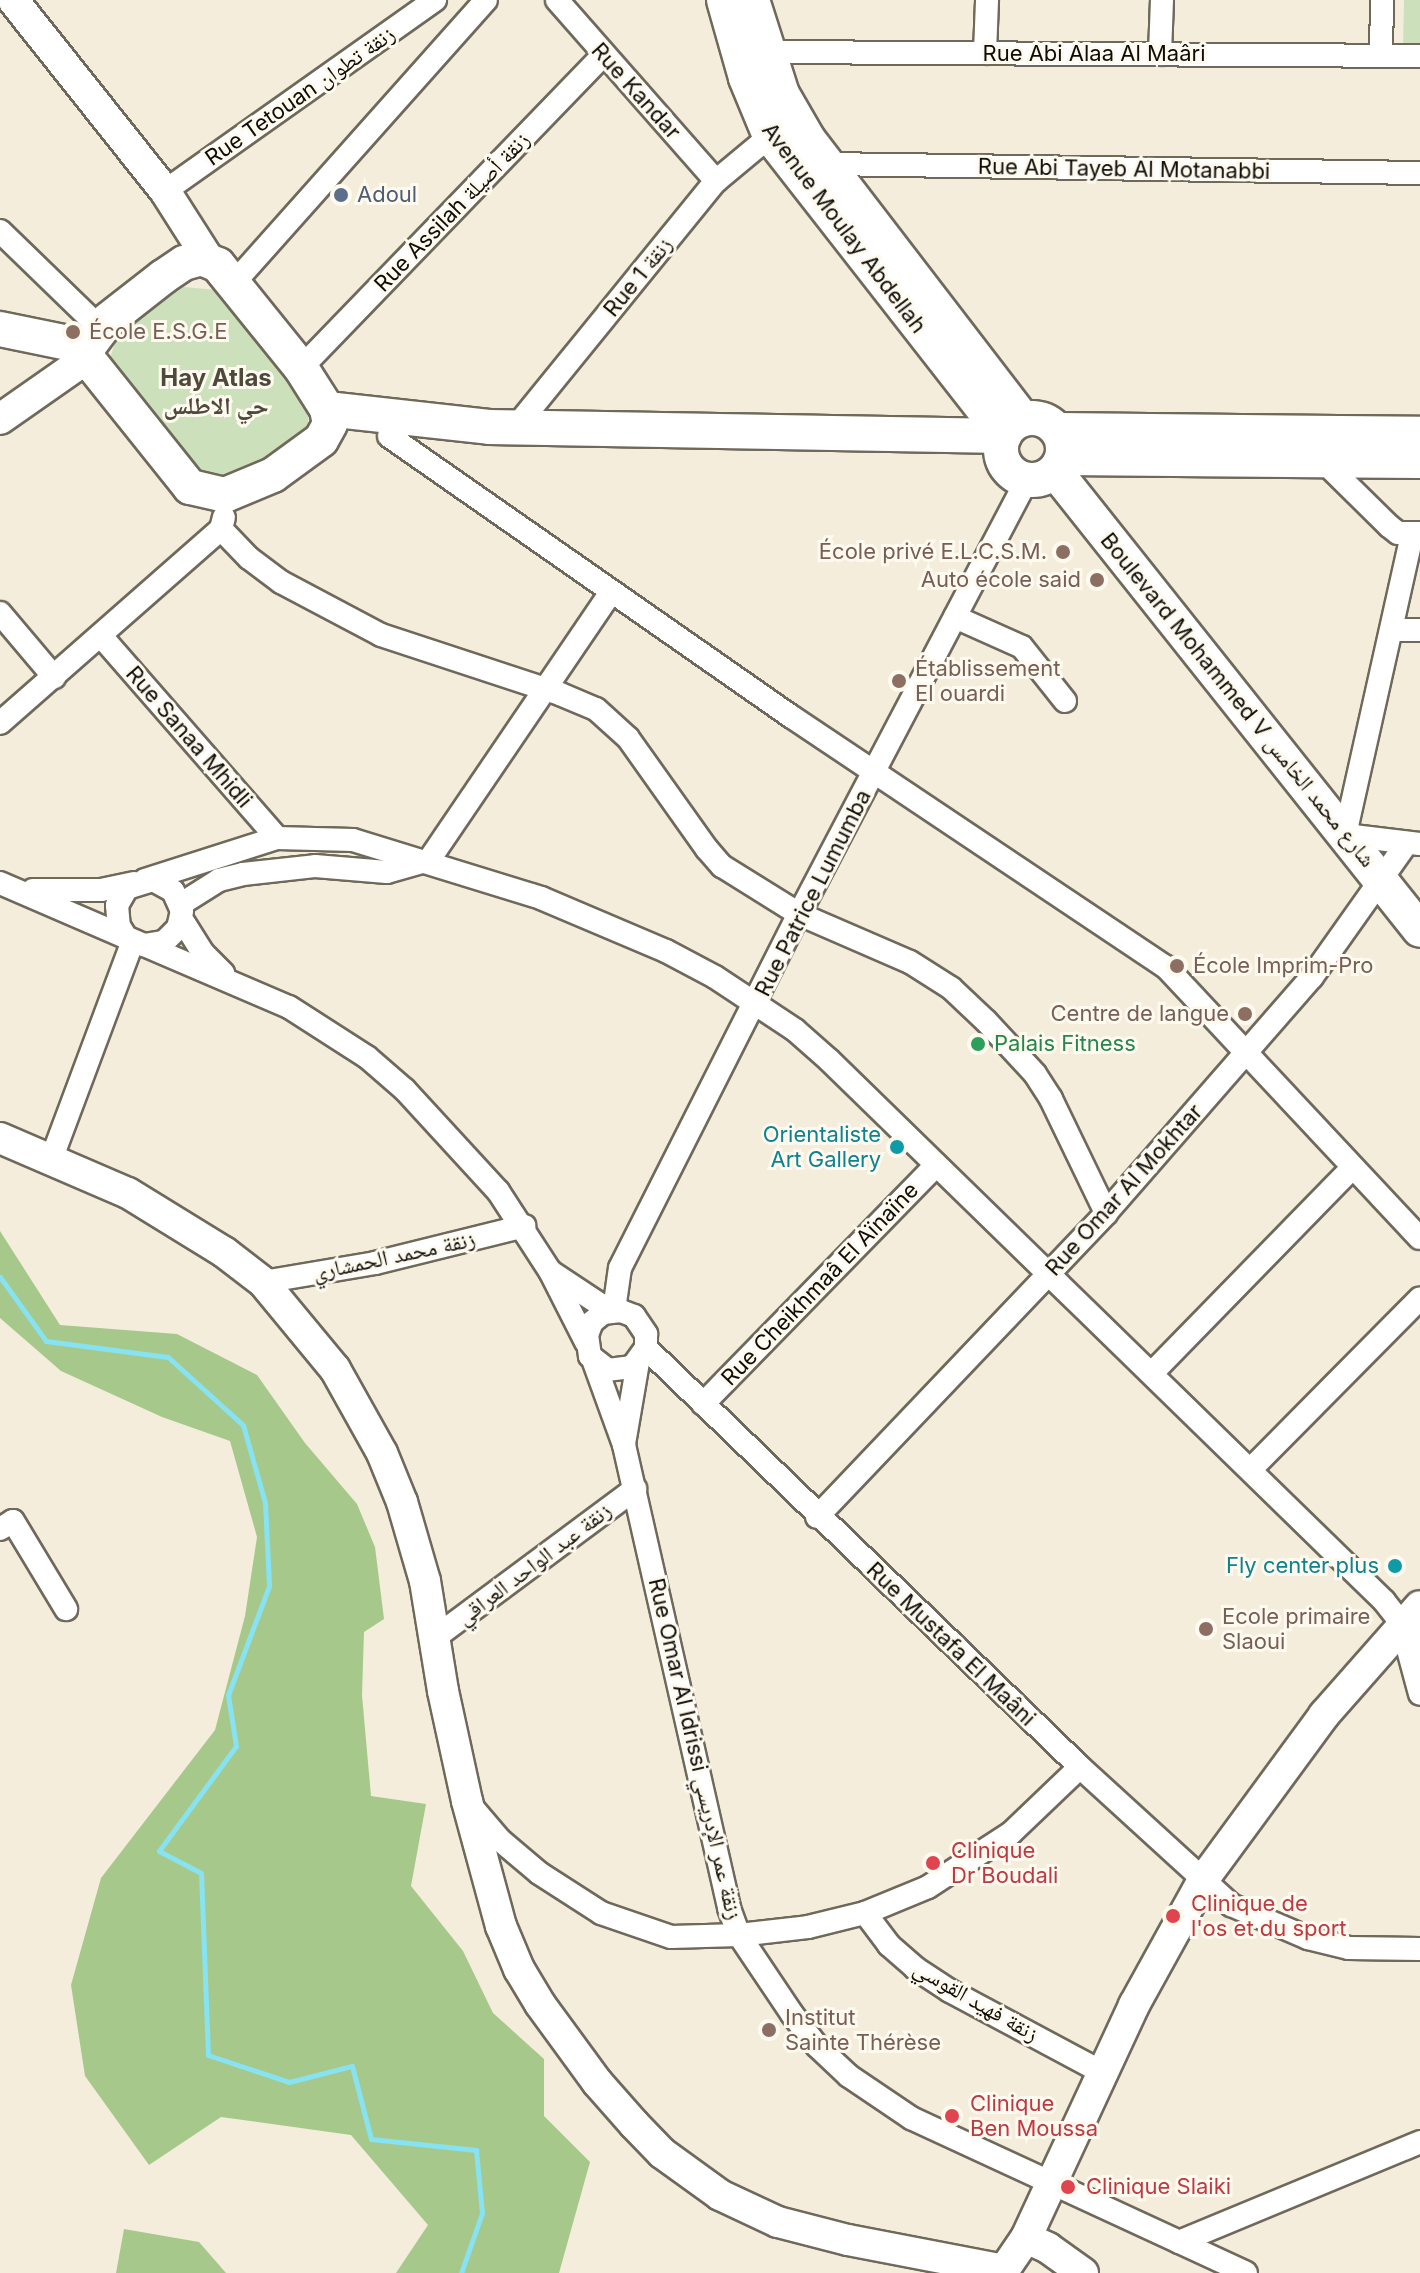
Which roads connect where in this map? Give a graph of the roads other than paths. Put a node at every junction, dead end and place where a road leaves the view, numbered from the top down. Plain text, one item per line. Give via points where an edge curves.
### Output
1 (13, 0) edge
2 (435, 0) edge
3 (486, 0) edge
4 (557, 0) edge
5 (724, 0) edge
6 (752, 0) edge
7 (987, 0) edge
8 (1162, 0) edge
9 (1382, 0) edge
10 (769, 52) junction
11 (985, 53) junction
12 (1160, 54) junction
13 (603, 55) junction
14 (1381, 56) junction
15 (1420, 56) edge
16 (770, 136) junction
17 (827, 164) junction
18 (1420, 173) edge
19 (716, 181) junction
20 (165, 191) junction
21 (0, 231) edge
22 (209, 260) junction
23 (233, 284) junction
24 (0, 329) edge
25 (91, 344) junction
26 (0, 351) edge
27 (301, 368) junction
28 (0, 419) edge
29 (327, 422) junction
30 (515, 428) junction
31 (1420, 434) edge
32 (389, 436) junction
33 (1029, 449) junction
34 (1321, 459) junction
35 (1420, 461) edge
36 (220, 495) junction
37 (221, 529) junction
38 (1416, 534) edge
39 (611, 592) junction
40 (0, 613) edge
41 (955, 617) junction
42 (1392, 630) junction
43 (1420, 630) edge
44 (101, 636) junction
45 (54, 677) junction
46 (545, 689) junction
47 (1065, 701) dead end
48 (0, 723) edge
49 (875, 772) junction
50 (1345, 835) junction
51 (277, 838) junction
52 (1413, 844) edge
53 (429, 860) junction
54 (1382, 880) junction
55 (140, 881) junction
56 (0, 883) edge
57 (24, 890) junction
58 (181, 911) junction
59 (799, 914) junction
60 (1420, 930) edge
61 (134, 940) junction
62 (237, 984) junction
63 (756, 1003) junction
64 (1247, 1051) junction
65 (0, 1138) edge
66 (51, 1160) junction
67 (936, 1165) junction
68 (1352, 1168) junction
69 (1106, 1213) junction
70 (524, 1226) junction
71 (1420, 1238) edge
72 (550, 1271) junction
73 (1050, 1274) junction
74 (263, 1282) junction
75 (1420, 1298) edge
76 (612, 1311) junction
77 (590, 1352) junction
78 (642, 1355) junction
79 (1152, 1373) junction
80 (703, 1404) junction
81 (624, 1445) junction
82 (1251, 1469) junction
83 (635, 1489) junction
84 (817, 1517) junction
85 (0, 1529) edge
86 (66, 1609) dead end
87 (1414, 1626) edge
88 (433, 1639) junction
89 (1420, 1694) edge
90 (1080, 1767) junction
91 (467, 1801) junction
92 (1203, 1880) junction
93 (865, 1913) junction
94 (739, 1935) junction
95 (1420, 1949) edge
96 (1102, 2072) junction
97 (1420, 2142) edge
98 (1050, 2186) junction
99 (1026, 2238) junction
100 (1179, 2242) junction
101 (1003, 2272) edge
102 (1083, 2273) edge
103 (1246, 2273) edge

1 - 20 street
2 - 20 street, Rue Tetouan زنقة تطوان
3 - 23 street
4 - 13 street, Rue Kandar
5 - 16 main road, Avenue Moulay Abdellah via 746,78
6 - 10 main road, Avenue Moulay Abdellah
7 - 11 street
8 - 12 street
9 - 14 street
10 - 11 street, Rue Abi Alaa Al Maâri
10 - 17 main road, Avenue Moulay Abdellah via 794,117
11 - 12 street, Rue Abi Alaa Al Maâri
12 - 14 street, Rue Abi Alaa Al Maâri
13 - 19 street, Rue Kandar
13 - 27 street, Rue Assilah زنقة أصيلة
14 - 15 street, Rue Abi Alaa Al Maâri
16 - 19 street, Rue 1 زنقة
16 - 33 main road, Avenue Moulay Abdellah
17 - 18 street, Rue Abi Tayeb Al Motanabbi
17 - 33 main road, Avenue Moulay Abdellah
19 - 30 street, Rue 1 زنقة
20 - 22 street
21 - 25 street
22 - 23 main road
22 - 25 main road via 184,263
23 - 27 main road
24 - 25 main road
25 - 26 main road via 29,357
25 - 28 street
25 - 36 main road via 190,487
27 - 29 main road
29 - 30 main road
29 - 32 main road
29 - 36 main road via 257,485
30 - 33 main road
31 - 33 main road
32 - 33 main road via 486,448
32 - 39 street
33 - 34 main road
33 - 41 street, Rue Patrice Lumumba
33 - 50 main road, Boulevard Mohammed V شارع محمد الخامس
34 - 35 main road
34 - 38 street via 1389,526 1398,533
36 - 37 street
37 - 44 street
37 - 46 street via 281,582 381,635
38 - 42 street
39 - 46 street
39 - 49 street
40 - 45 street
41 - 47 street via 1022,647
41 - 49 street, Rue Patrice Lumumba
42 - 43 street
42 - 50 street
44 - 45 street
44 - 51 street, Rue Sanaa Mhidli
45 - 48 street
46 - 53 street
46 - 59 street via 578,700 612,722 722,866
49 - 59 street, Rue Patrice Lumumba
49 - 64 street via 1166,967
50 - 52 street
50 - 54 main road, Boulevard Mohammed V شارع محمد الخامس
51 - 53 street via 353,840
51 - 55 street
52 - 54 street, Rue Omar Al Mokhtar
53 - 58 street via 387,872 315,866 243,874 211,884
53 - 63 street via 601,921
54 - 60 main road, Boulevard Mohammed V شارع محمد الخامس
54 - 64 street, Rue Omar Al Mokhtar via 1312,977
55 - 57 street via 90,891
55 - 58 street via 168,885
55 - 61 street via 117,905 119,926
56 - 57 street, Rue Omar Al Idrissi زنقة عمر الإدريسي
57 - 61 street, Rue Omar Al Idrissi زنقة عمر الإدريسي
58 - 61 street via 172,936 164,942
58 - 62 street via 213,965
59 - 63 street, Rue Patrice Lumumba
59 - 69 street via 910,962 951,988 986,1021 1051,1099
61 - 62 street, Rue Omar Al Idrissi زنقة عمر الإدريسي
61 - 66 street
62 - 70 street, Rue Omar Al Idrissi زنقة عمر الإدريسي via 289,1007 367,1057 438,1123
63 - 67 street via 829,1060
63 - 76 street, Rue Patrice Lumumba via 620,1268
64 - 68 street
64 - 69 street, Rue Omar Al Mokhtar
65 - 66 street
66 - 74 street via 128,1193 187,1227
67 - 73 street
67 - 80 street, Rue Cheikhmaâ El Aïnaïne
68 - 71 street
68 - 79 street
69 - 73 street, Rue Omar Al Mokhtar
70 - 72 street, Rue Omar Al Idrissi زنقة عمر الإدريسي
70 - 74 street, زنقة محمد الحمشاري via 375,1263
72 - 76 street, Rue Omar Al Idrissi زنقة عمر الإدريسي
72 - 77 street, Rue Omar Al Idrissi زنقة عمر الإدريسي
73 - 79 street
73 - 84 street, Rue Omar Al Mokhtar
74 - 88 street via 335,1369 382,1453 425,1581
75 - 82 street
76 - 77 street via 592,1322
76 - 78 street via 640,1321 646,1334
77 - 78 street via 616,1371
77 - 81 street, Rue Omar Al Idrissi زنقة عمر الإدريسي
78 - 80 street, Rue Mustafa El Maâni
78 - 81 street, Rue Omar Al Idrissi زنقة عمر الإدريسي
79 - 82 street
80 - 84 street, Rue Mustafa El Maâni
81 - 83 street, Rue Omar Al Idrissi زنقة عمر الإدريسي
82 - 87 street
83 - 88 street, زنقة عبد الواحد العراقي
83 - 94 street, Rue Omar Al Idrissi زنقة عمر الإدريسي
84 - 90 street, Rue Mustafa El Maâni
85 - 86 street via 13,1521
87 - 89 street
87 - 92 street via 1324,1715
88 - 91 street
90 - 92 street, Rue Mustafa El Maâni
90 - 93 street via 1046,1803 984,1853 928,1887
91 - 94 street via 500,1840 539,1873 601,1913 671,1937
91 - 101 street via 485,1875 519,1969 597,2082 662,2153 720,2195 778,2222
92 - 95 street, Rue Mustafa El Maâni via 1231,1905 1308,1938 1349,1948
92 - 96 street
93 - 94 street
93 - 96 street, زنقة فهيد القوسي via 915,1968
94 - 98 street, Rue Omar Al Idrissi زنقة عمر الإدريسي via 800,2024 849,2076 911,2118
96 - 98 street
97 - 100 street
98 - 99 street
98 - 100 street, Rue Omar Al Idrissi زنقة عمر الإدريسي
99 - 101 street
99 - 102 street
100 - 103 street, Rue Omar Al Idrissi زنقة عمر الإدريسي

